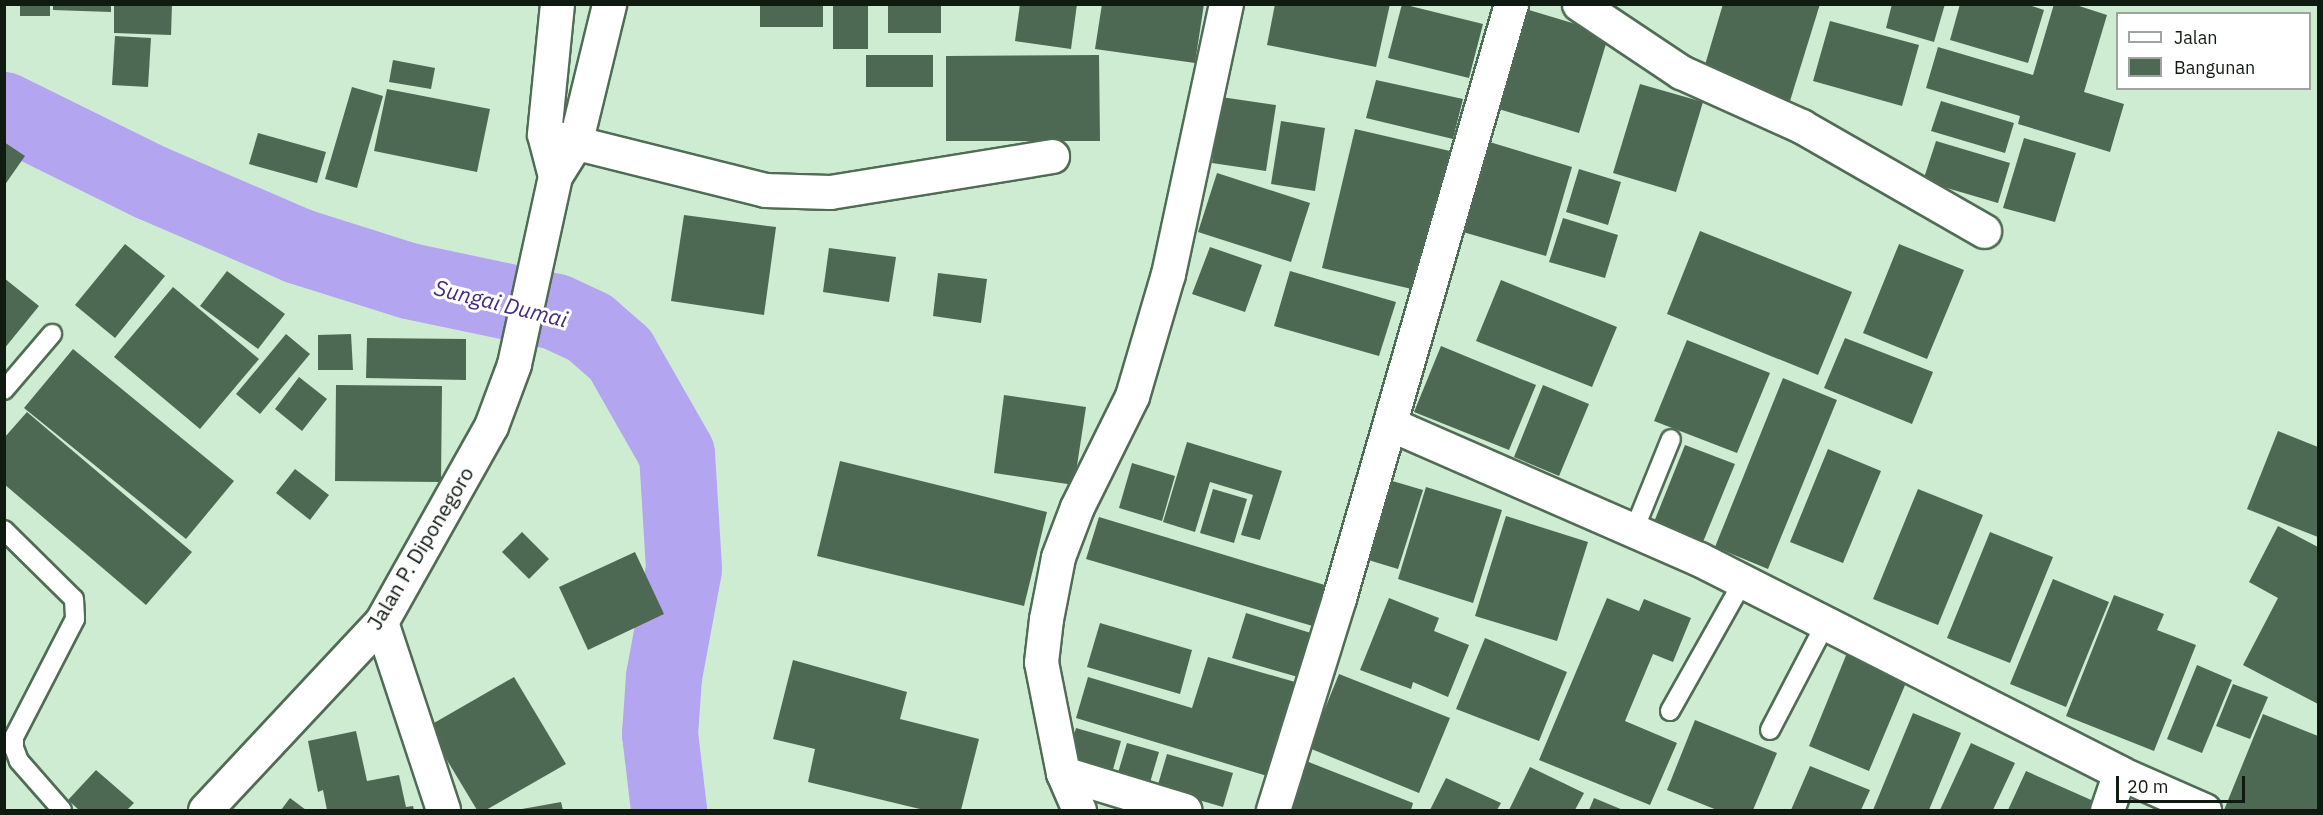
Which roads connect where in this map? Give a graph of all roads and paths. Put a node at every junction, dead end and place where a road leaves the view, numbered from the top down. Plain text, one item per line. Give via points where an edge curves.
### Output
1 (557, 4) edge
2 (609, 4) edge
3 (1226, 4) edge
4 (1510, 4) edge
5 (1579, 4) edge
6 (544, 134) junction
7 (575, 144) junction
8 (1052, 156) dead end
9 (555, 176) junction
10 (1984, 231) dead end
11 (52, 334) dead end
12 (4, 390) edge
13 (1390, 424) junction
14 (1671, 439) dead end
15 (4, 530) edge
16 (1634, 530) junction
17 (1742, 583) junction
18 (381, 622) junction
19 (1826, 625) junction
20 (1670, 711) dead end
21 (1770, 730) dead end
22 (1063, 773) junction
23 (2120, 773) junction
24 (62, 810) edge
25 (205, 810) edge
26 (443, 810) edge
27 (1079, 810) edge
28 (1185, 810) edge
29 (1273, 810) edge
30 (2107, 810) edge
31 (2204, 810) edge

1 - 6 street
2 - 7 street
3 - 22 street via 1168,274 1132,396 1077,507 1058,557 1041,662
4 - 13 street
5 - 10 street via 1681,72 1801,126
6 - 7 street
6 - 9 street
7 - 8 street via 765,190 830,192
7 - 9 street
9 - 18 street, Jalan P. Diponegoro via 514,364 491,426
11 - 12 lane
13 - 16 street
13 - 29 street
14 - 16 lane
15 - 24 lane via 74,599 75,619 14,737 19,761
16 - 17 street
17 - 19 street
17 - 20 lane
18 - 25 street, Jalan P. Diponegoro
18 - 26 street
19 - 21 lane
19 - 23 street
22 - 27 street
22 - 28 street
23 - 30 street
23 - 31 street

